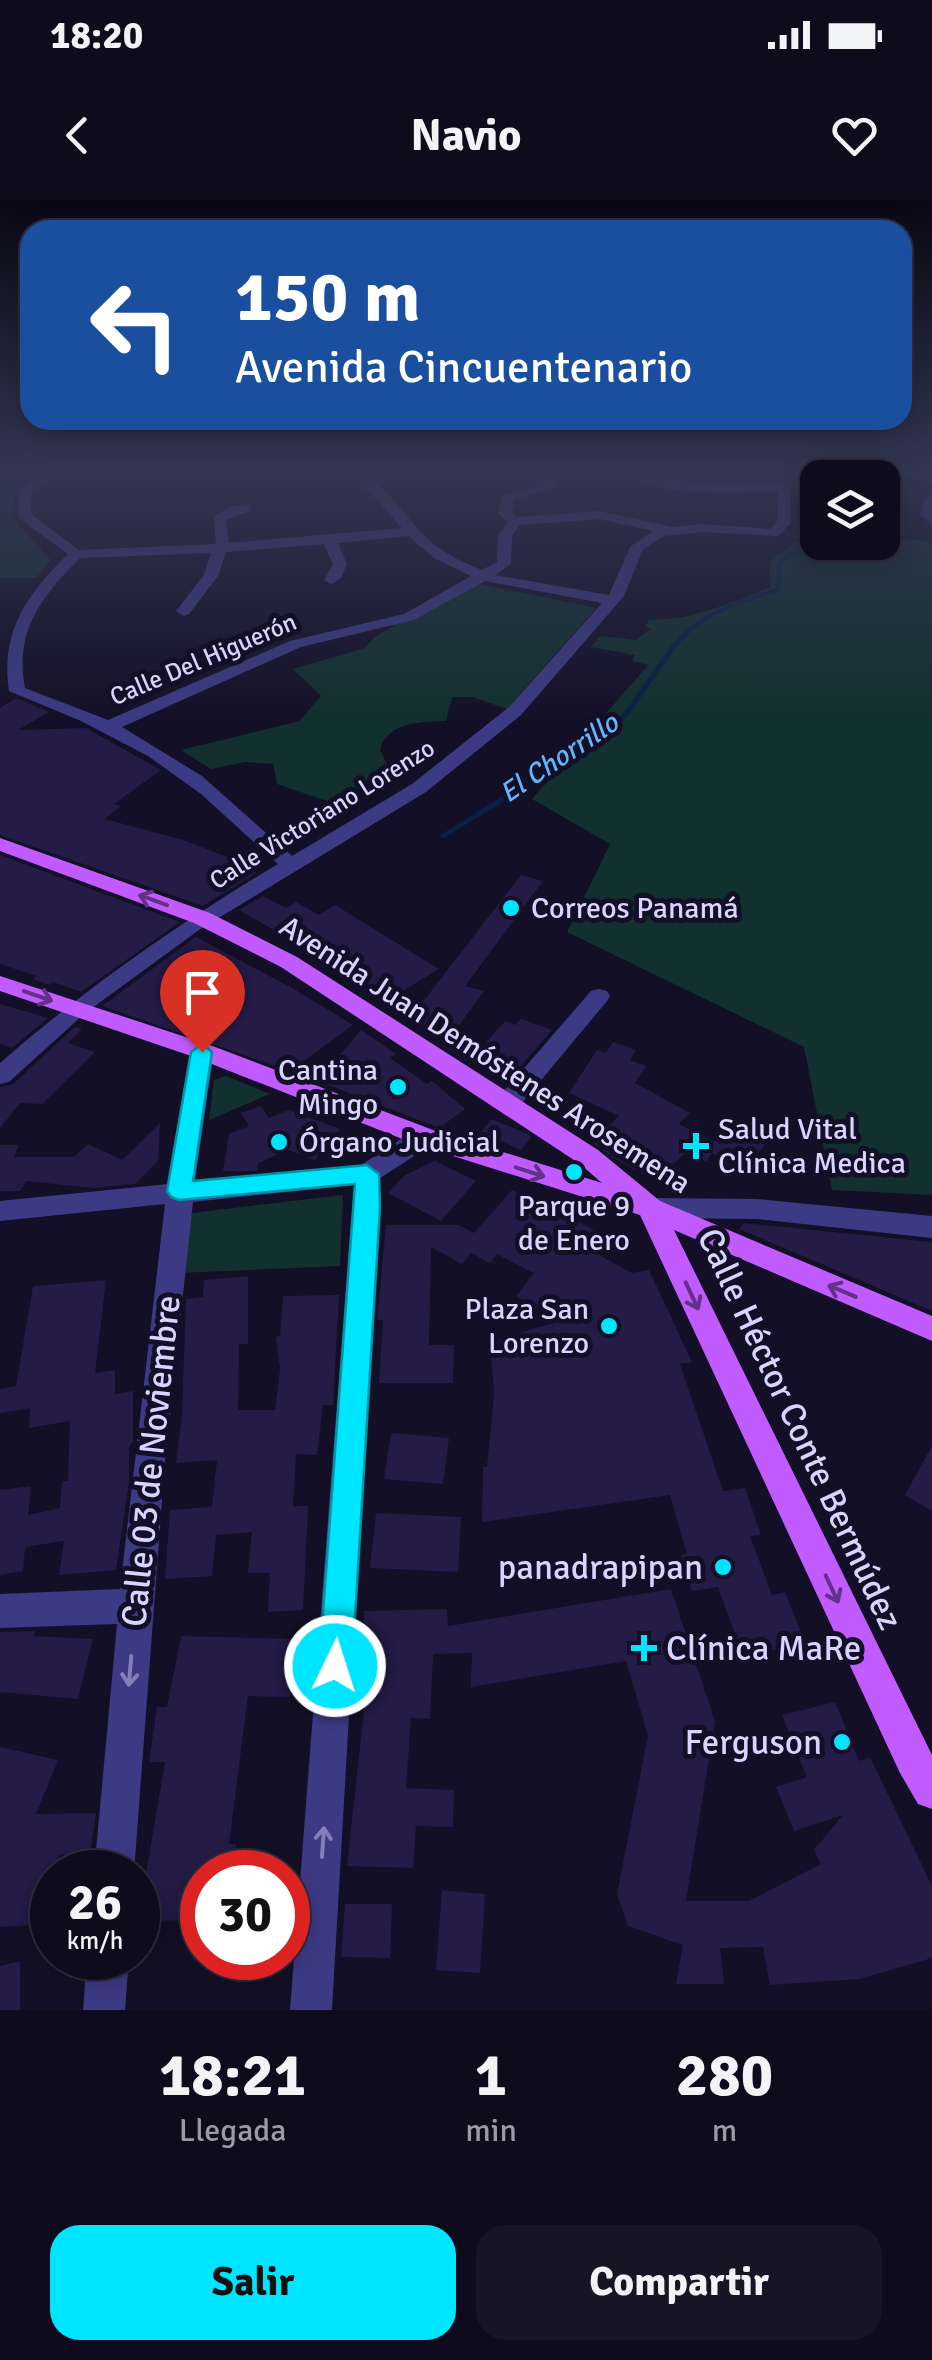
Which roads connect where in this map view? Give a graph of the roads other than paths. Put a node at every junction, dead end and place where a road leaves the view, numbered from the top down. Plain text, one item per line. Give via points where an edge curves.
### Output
1 (76, 554) edge
2 (219, 554) edge
3 (337, 554) edge
4 (437, 554) edge
5 (504, 554) edge
6 (633, 554) edge
7 (486, 576) junction
8 (332, 580) dead end
9 (613, 600) junction
10 (184, 611) dead end
11 (8, 696) edge
12 (107, 727) junction
13 (0, 844) edge
14 (293, 867) junction
15 (202, 918) junction
16 (0, 983) edge
17 (599, 996) dead end
18 (76, 1009) junction
19 (202, 1052) junction
20 (0, 1076) edge
21 (508, 1103) junction
22 (424, 1137) junction
23 (367, 1174) junction
24 (179, 1191) junction
25 (650, 1208) junction
26 (0, 1211) edge
27 (932, 1227) edge
28 (932, 1329) edge
29 (136, 1606) junction
30 (0, 1611) edge
31 (932, 1790) edge
32 (116, 1850) edge
33 (106, 1980) edge
34 (104, 2010) edge
35 (309, 2010) edge
36 (329, 2010) edge

1 - 11 street via 9,628
2 - 10 street
3 - 8 street via 341,570
4 - 7 street
5 - 7 street via 504,564
6 - 9 street, Calle Victoriano Lorenzo
7 - 9 street
7 - 12 street, Calle Del Higuerón via 408,618 296,644
9 - 14 street, Calle Victoriano Lorenzo via 515,712 419,788
11 - 12 street via 60,704
12 - 14 street via 193,779
15 -> 13 main road, Avenida Juan Demóstenes Arosemena
14 - 15 street, Calle Victoriano Lorenzo
15 - 18 street, Calle Victoriano Lorenzo
15 - 21 main road, Avenida Juan Demóstenes Arosemena via 290,962
16 -> 18 main road
17 - 21 street
18 - 19 main road
18 - 20 street, Calle Victoriano Lorenzo
19 - 22 main road
19 - 24 street, Calle 03 de Noviembre
21 - 25 main road, Avenida Juan Demóstenes Arosemena
22 - 23 street
22 -> 25 main road
23 - 24 street
35 -> 23 street
24 - 26 street
24 - 29 street, Calle 03 de Noviembre
25 - 27 street via 758,1209
28 -> 25 main road, Avenida Juan Demóstenes Arosemena
25 -> 31 main road, Calle Héctor Conte Bermúdez
29 - 30 street
29 -> 32 street, Calle 03 de Noviembre
33 - 34 street
35 - 36 street

